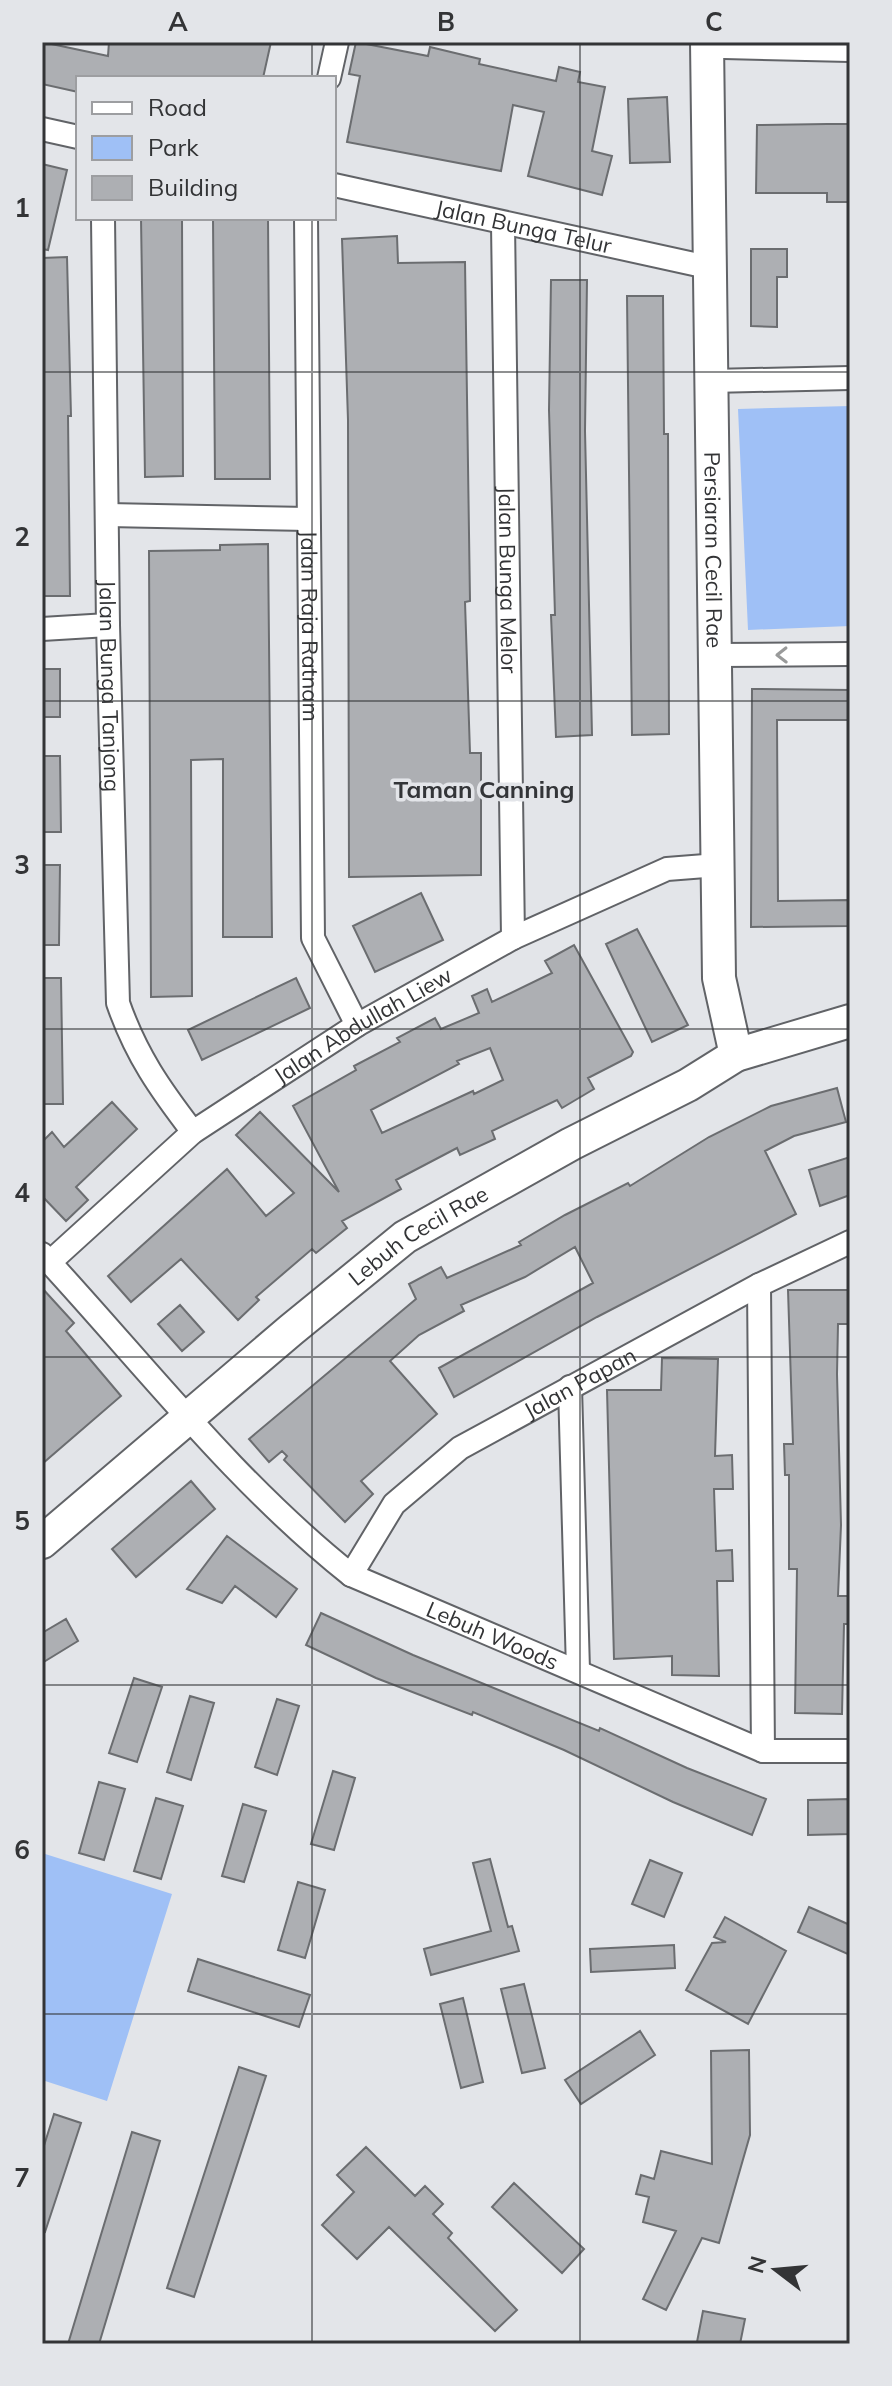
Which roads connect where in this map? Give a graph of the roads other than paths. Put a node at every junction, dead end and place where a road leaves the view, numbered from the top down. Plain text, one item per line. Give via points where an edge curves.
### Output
1 (337, 42) edge
2 (707, 42) edge
3 (724, 42) edge
4 (850, 45) edge
5 (329, 76) edge
6 (42, 129) edge
7 (76, 137) edge
8 (336, 185) edge
9 (103, 220) edge
10 (306, 220) edge
11 (503, 224) junction
12 (712, 268) junction
13 (850, 378) edge
14 (711, 381) junction
15 (108, 515) junction
16 (308, 519) junction
17 (108, 625) junction
18 (42, 629) edge
19 (850, 654) edge
20 (715, 655) junction
21 (718, 865) junction
22 (513, 938) junction
23 (850, 1021) edge
24 (357, 1025) junction
25 (736, 1055) junction
26 (193, 1132) junction
27 (850, 1242) edge
28 (46, 1258) edge
29 (759, 1285) junction
30 (570, 1387) junction
31 (187, 1419) junction
32 (42, 1542) edge
33 (351, 1575) junction
34 (578, 1670) junction
35 (763, 1751) junction
36 (850, 1751) edge

1 - 5 street
2 - 12 street, Persiaran Cecil Rae
3 - 4 street
6 - 7 street
8 - 11 street, Jalan Bunga Telur
9 - 15 street, Jalan Bunga Tanjong
10 - 16 street, Jalan Raja Ratnam
11 - 12 street, Jalan Bunga Telur
11 - 22 street, Jalan Bunga Melor
12 - 14 street, Persiaran Cecil Rae
13 - 14 street
14 - 20 street, Persiaran Cecil Rae
15 - 16 street
15 - 17 street, Jalan Bunga Tanjong
16 - 24 street, Jalan Raja Ratnam via 313,938
17 - 18 street
17 - 26 street, Jalan Bunga Tanjong via 118,1003 132,1044
19 -> 20 street
20 - 21 street, Persiaran Cecil Rae
21 - 22 street, Jalan Abdullah Liew via 667,869
21 - 25 street, Persiaran Cecil Rae via 719,978
22 - 24 street, Jalan Abdullah Liew
23 - 25 street, Lebuh Cecil Rae
24 - 26 street, Jalan Abdullah Liew
25 - 31 street, Lebuh Cecil Rae via 405,1237
26 - 28 street, Jalan Abdullah Liew
27 - 29 street, Jalan Papan
28 - 31 street, Lebuh Woods
29 - 30 street, Jalan Papan
29 - 35 street
30 - 33 street, Jalan Papan via 460,1448 394,1504
30 - 34 street
31 - 32 street, Lebuh Cecil Rae
31 - 33 street, Lebuh Woods via 313,1545
33 - 34 street, Lebuh Woods
34 - 35 street, Lebuh Woods
35 - 36 street, Lebuh Woods

